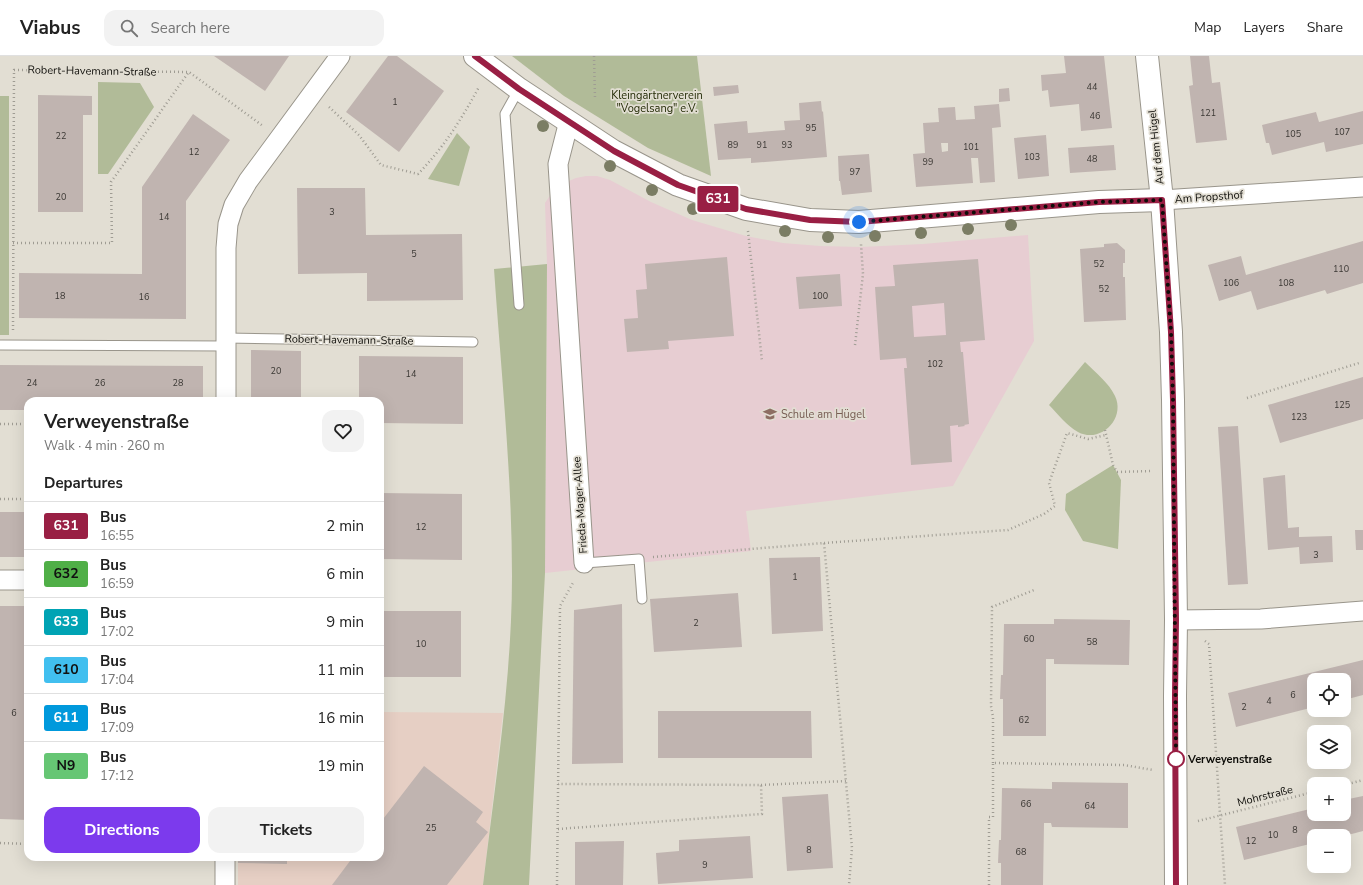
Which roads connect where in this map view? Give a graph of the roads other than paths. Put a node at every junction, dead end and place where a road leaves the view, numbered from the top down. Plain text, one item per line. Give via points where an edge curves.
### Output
1 (340, 56) edge
2 (1147, 56) edge
3 (483, 62) edge
4 (519, 89) junction
5 (569, 121) junction
6 (1363, 187) edge
7 (1162, 200) junction
8 (519, 305) dead end
9 (226, 342) junction
10 (473, 342) dead end
11 (0, 345) edge
12 (226, 397) edge
13 (584, 563) joint
14 (0, 580) edge
15 (24, 580) edge
16 (642, 599) dead end
17 (1363, 612) edge
18 (1176, 620) junction
19 (225, 861) edge
20 (225, 885) edge
21 (1176, 885) edge

1 - 9 street via 248,181 234,204 228,224 226,248
2 - 7 street, Auf dem Hügel
3 - 4 street, Am Propsthof
4 - 5 street, Am Propsthof
4 - 8 lane via 505,114
5 - 7 street, Am Propsthof via 614,151 678,185 746,209 810,220 859,222 1099,202
5 - 13 street, Frieda-Mager-Allee via 558,164
6 - 7 street, Am Propsthof
7 - 18 street, Auf dem Hügel via 1171,332
9 - 10 lane, Robert-Havemann-Straße
9 - 11 lane, Robert-Havemann-Straße
9 - 12 street
13 - 16 lane via 639,558
14 - 15 street
17 - 18 street
18 - 21 street, Auf dem Hügel
19 - 20 street

